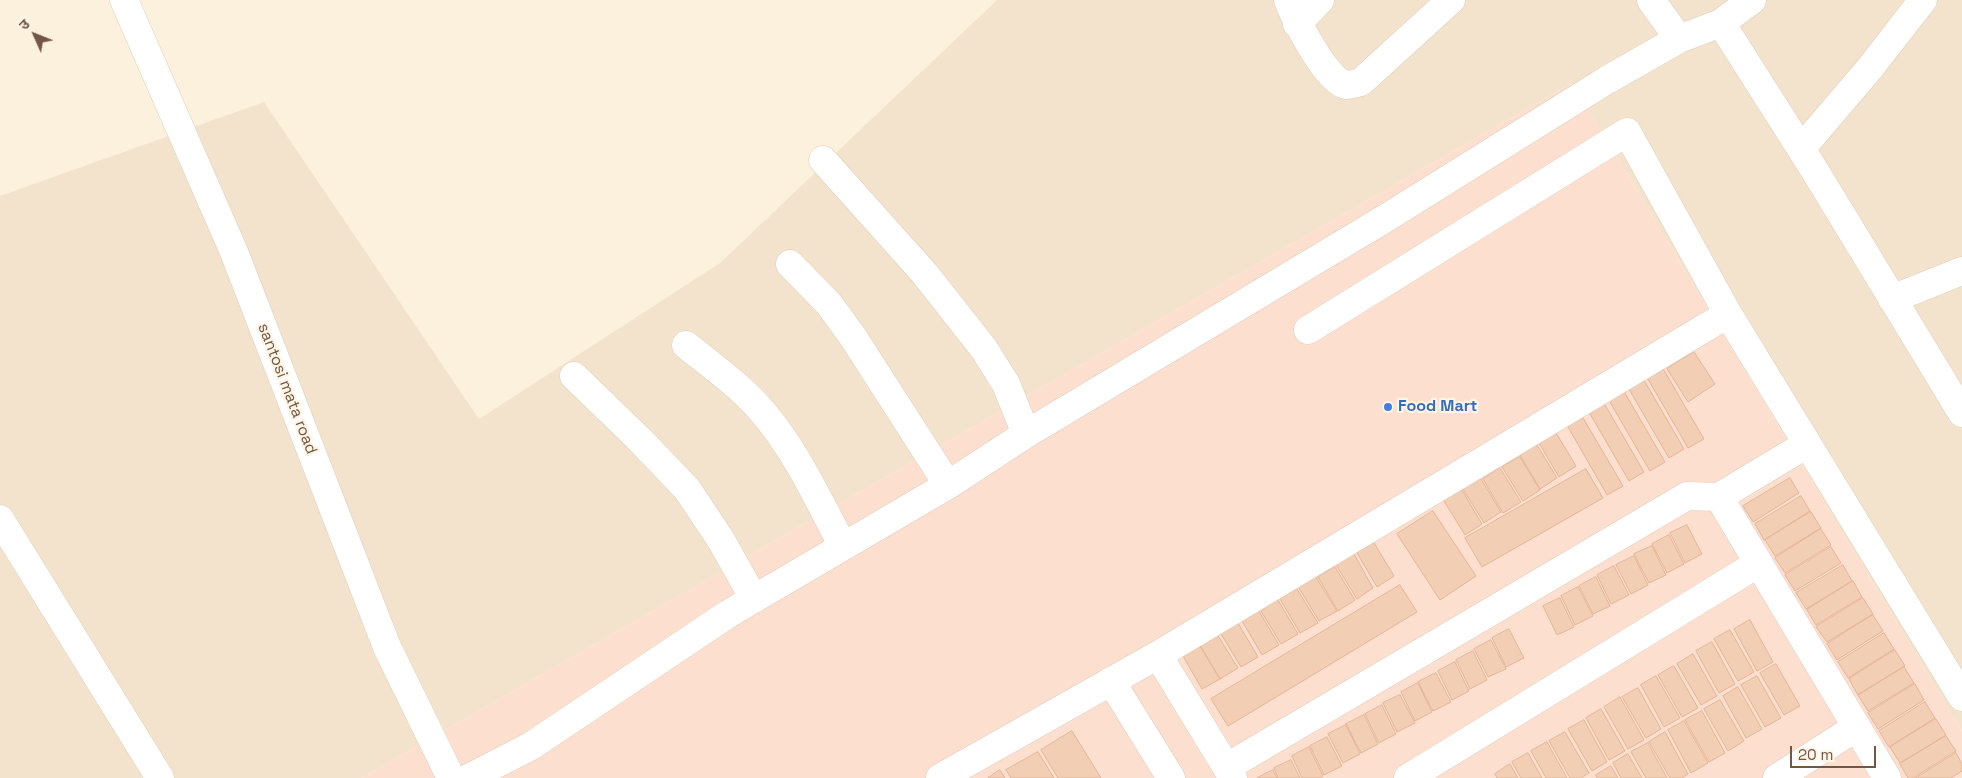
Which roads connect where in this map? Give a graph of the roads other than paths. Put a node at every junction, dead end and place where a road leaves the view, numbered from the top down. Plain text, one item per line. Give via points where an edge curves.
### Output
1 (124, 0) edge
2 (1320, 0) edge
3 (1451, 0) edge
4 (1652, 0) edge
5 (1752, 0) edge
6 (1923, 0) edge
7 (1293, 12) edge
8 (1721, 23) junction
9 (1679, 39) junction
10 (1801, 149) junction
11 (823, 160) dead end
12 (790, 264) dead end
13 (1962, 270) edge
14 (1892, 299) junction
15 (1728, 314) junction
16 (1308, 330) dead end
17 (686, 345) dead end
18 (574, 376) dead end
19 (1953, 379) edge
20 (1962, 413) edge
21 (1026, 434) junction
22 (1807, 444) junction
23 (948, 485) junction
24 (1719, 497) junction
25 (0, 519) edge
26 (843, 546) junction
27 (1759, 563) junction
28 (754, 598) junction
29 (1158, 655) junction
30 (1111, 681) junction
31 (1962, 697) edge
32 (1857, 727) junction
33 (1230, 773) edge
34 (160, 778) edge
35 (451, 778) edge
36 (469, 778) edge
37 (940, 778) edge
38 (1171, 778) edge
39 (1408, 778) edge
40 (1777, 778) edge
41 (1887, 778) edge

1 - 35 street, santosi mata road via 234,252 387,647
2 - 7 street
3 - 7 street via 1361,82 1346,85 1333,79
4 - 9 street
5 - 8 street
6 - 10 street
8 - 9 street
8 - 10 street
9 - 21 street via 1606,80 1386,218
10 - 14 street
11 - 21 street via 925,274 984,348 1006,384
12 - 23 street via 829,304 853,337
13 - 14 street
14 - 19 street
15 - 16 street via 1627,132
15 - 22 street
15 - 29 street
17 - 26 street via 742,390 775,428 799,464
18 - 28 street via 687,489
19 - 20 street
21 - 23 street
22 - 24 street
22 - 31 street
23 - 26 street
24 - 27 street
24 - 33 street via 1687,496
25 - 34 street
26 - 28 street
27 - 32 street
27 - 39 street
28 - 36 street via 531,746
29 - 30 street
29 - 33 street
30 - 37 street
30 - 38 street
32 - 40 street
32 - 41 street

